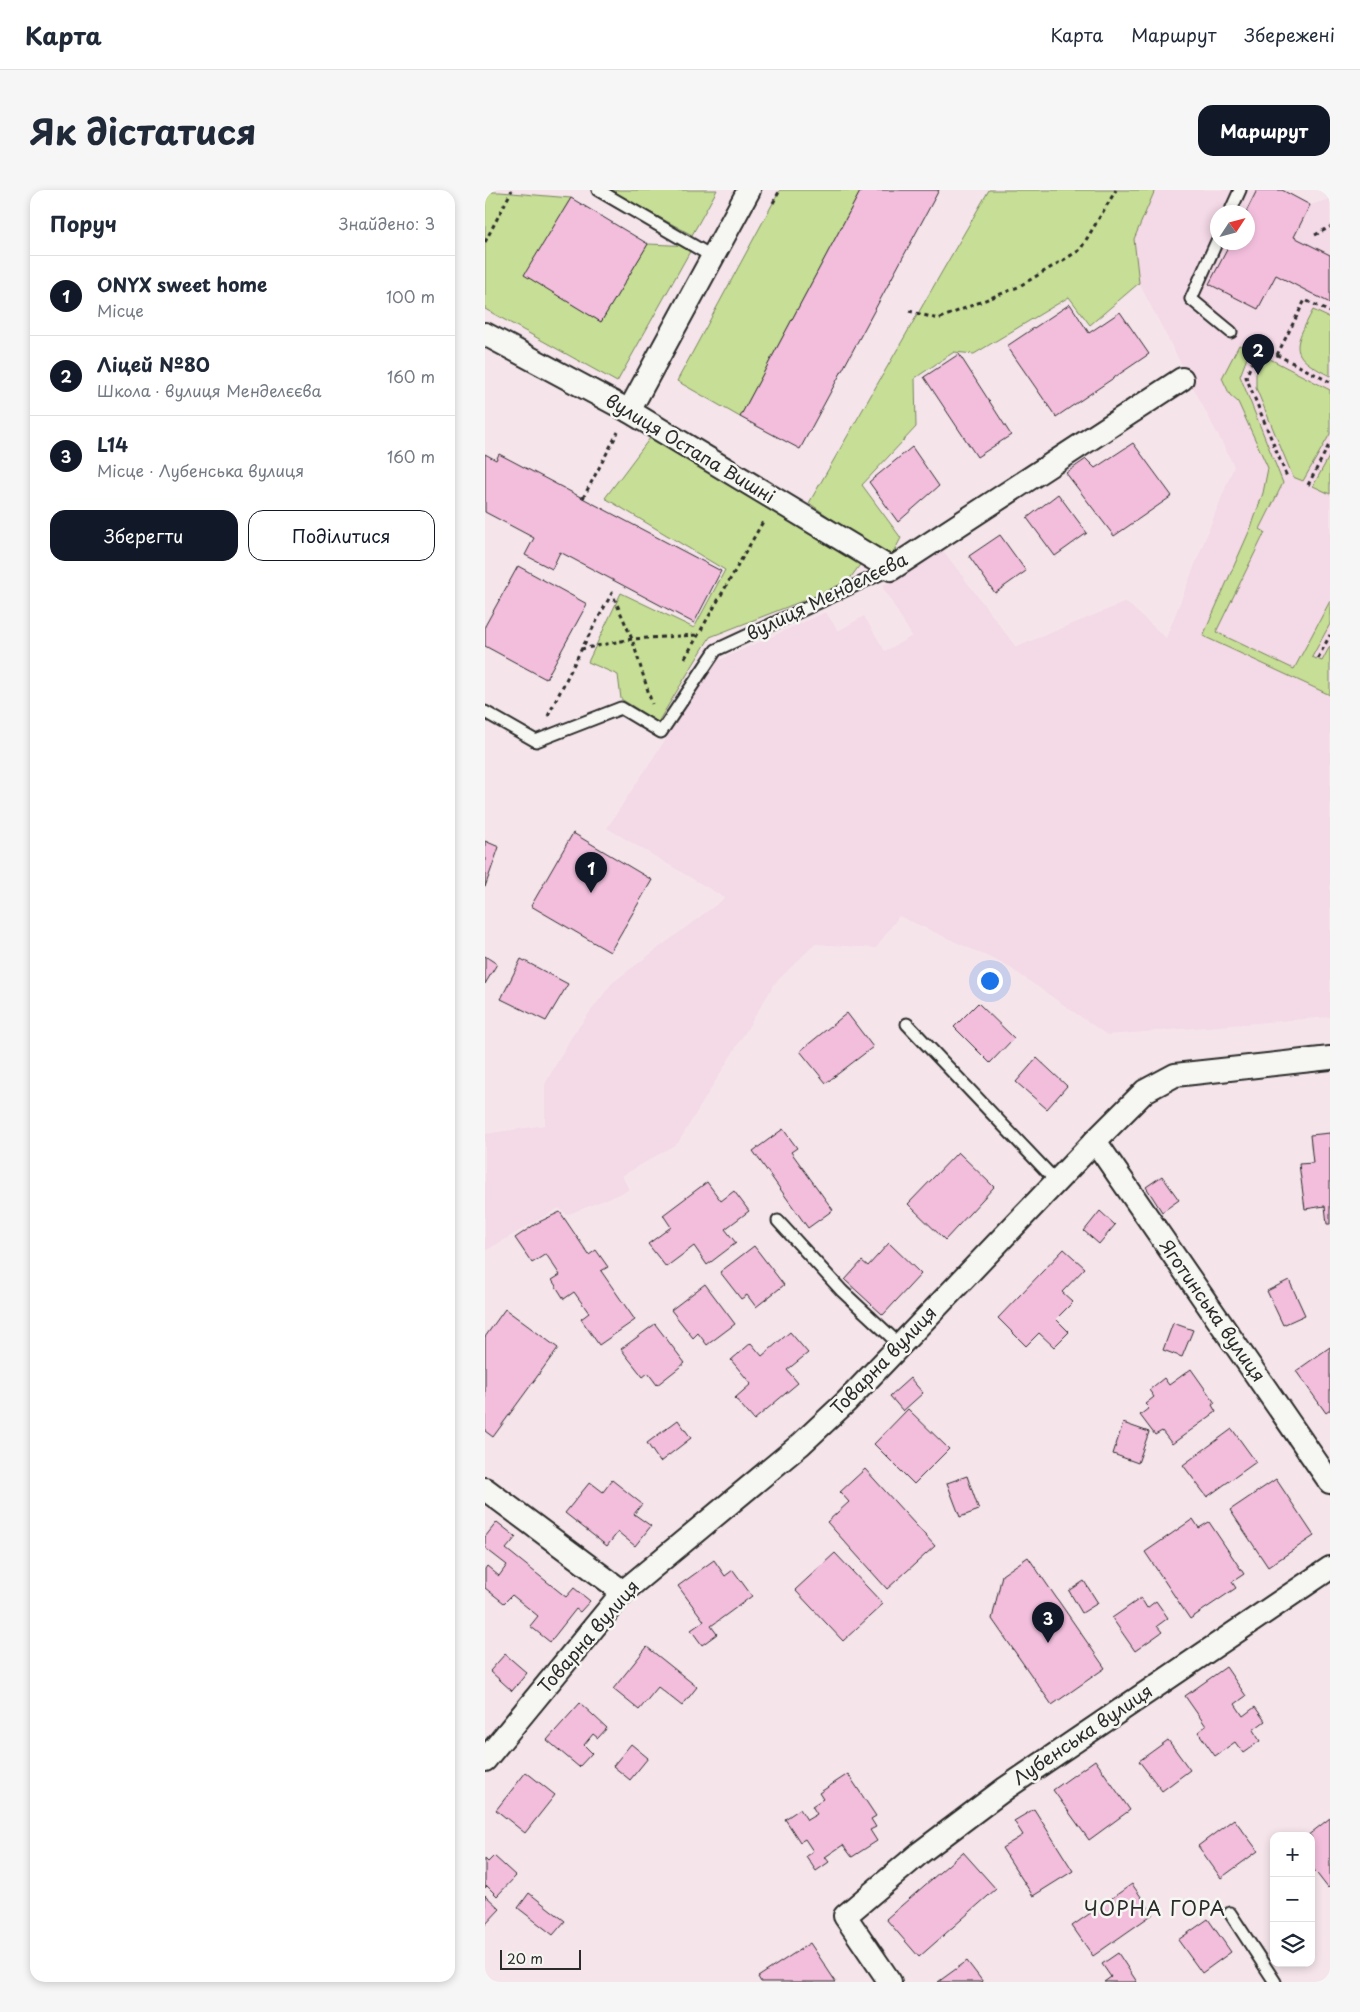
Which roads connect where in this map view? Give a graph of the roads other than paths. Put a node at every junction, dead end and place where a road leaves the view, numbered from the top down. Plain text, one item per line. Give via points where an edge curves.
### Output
1 (598, 190) edge
2 (749, 190) edge
3 (1240, 190) edge
4 (1233, 205) edge
5 (1213, 250) edge
6 (713, 257) junction
7 (1231, 332) dead end
8 (485, 334) edge
9 (1182, 378) dead end
10 (625, 418) junction
11 (891, 569) junction
12 (485, 712) edge
13 (907, 1024) dead end
14 (1330, 1058) edge
15 (1095, 1141) junction
16 (1056, 1181) junction
17 (778, 1221) dead end
18 (900, 1345) junction
19 (1330, 1482) edge
20 (485, 1489) edge
21 (1330, 1568) edge
22 (623, 1592) junction
23 (485, 1760) edge
24 (1230, 1913) dead end
25 (890, 1982) edge
26 (1275, 1982) edge

1 - 6 lane
2 - 6 street
3 - 4 lane
5 - 7 lane via 1191,299
6 - 10 street
8 - 10 street, вулиця Остапа Вишні
9 - 11 street, вулиця Менделєєва
10 - 11 street, вулиця Остапа Вишні
11 - 12 lane, вулиця Менделєєва via 717,650 661,732 621,708 536,741
13 - 16 lane
14 - 15 street, Товарна вулиця via 1175,1075 1145,1091
15 - 16 street, Товарна вулиця
15 - 19 street, Яготинська вулиця
16 - 18 street, Товарна вулиця
17 - 18 lane via 842,1291
18 - 22 street, Товарна вулиця via 801,1444
20 - 22 street
21 - 25 street, Лубенська вулиця via 1006,1788 921,1852 845,1916
22 - 23 street, Товарна вулиця
24 - 26 lane

